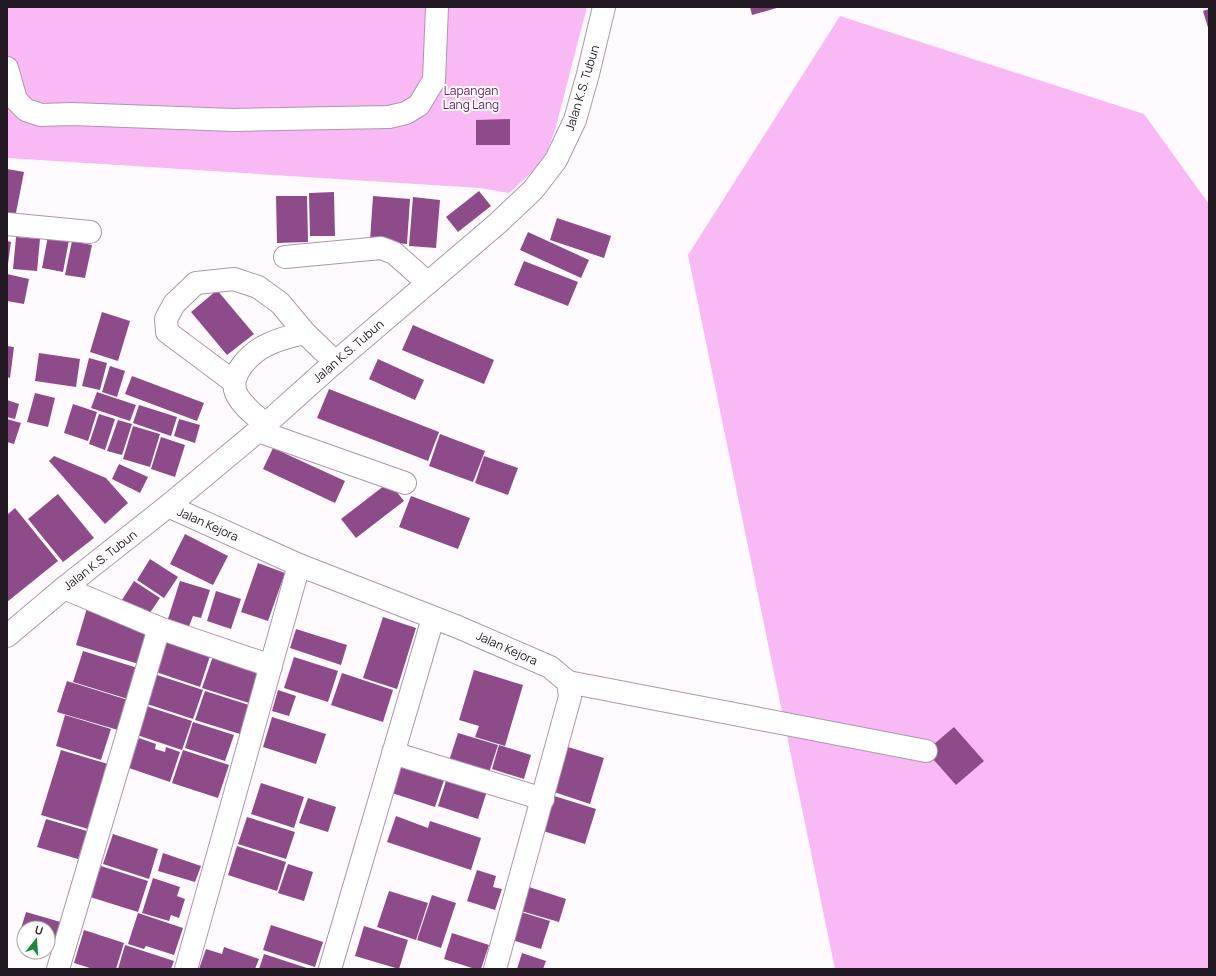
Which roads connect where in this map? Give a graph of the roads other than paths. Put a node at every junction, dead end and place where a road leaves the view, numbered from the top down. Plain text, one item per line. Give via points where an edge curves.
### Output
1 (437, 7) edge
2 (604, 7) edge
3 (7, 68) edge
4 (7, 224) edge
5 (90, 232) dead end
6 (285, 257) dead end
7 (428, 283) junction
8 (305, 333) junction
9 (335, 362) junction
10 (234, 382) junction
11 (262, 428) junction
12 (405, 483) dead end
13 (168, 506) junction
14 (299, 565) junction
15 (64, 588) junction
16 (432, 618) junction
17 (159, 628) junction
18 (7, 636) edge
19 (271, 666) junction
20 (568, 682) junction
21 (393, 752) junction
22 (926, 752) dead end
23 (543, 799) junction
24 (58, 969) edge
25 (186, 969) edge
26 (330, 969) edge
27 (495, 969) edge

1 - 3 street via 434,80 419,105 406,113 389,117 233,120 41,115 26,110 16,100
2 - 7 street, Jalan K.S. Tubun via 575,120 556,160 533,190
4 - 5 street
6 - 7 street via 381,248 394,253
7 - 9 street, Jalan K.S. Tubun
8 - 9 street
8 - 10 street via 267,344 246,362
8 - 10 street via 280,303 258,287 234,279 196,284 174,304 166,319 167,332
9 - 11 street, Jalan K.S. Tubun
10 - 11 street via 243,404
11 - 12 street
11 - 13 street, Jalan K.S. Tubun
13 - 14 street, Jalan Kejora
13 - 15 street, Jalan K.S. Tubun
14 - 16 street, Jalan Kejora
14 - 19 street
15 - 17 street
15 - 18 street, Jalan K.S. Tubun
16 - 20 street, Jalan Kejora via 550,667
16 - 21 street
17 - 19 street
17 - 24 street
19 - 25 street
20 - 22 street
20 - 23 street via 570,697
21 - 23 street
21 - 26 street
23 - 27 street

